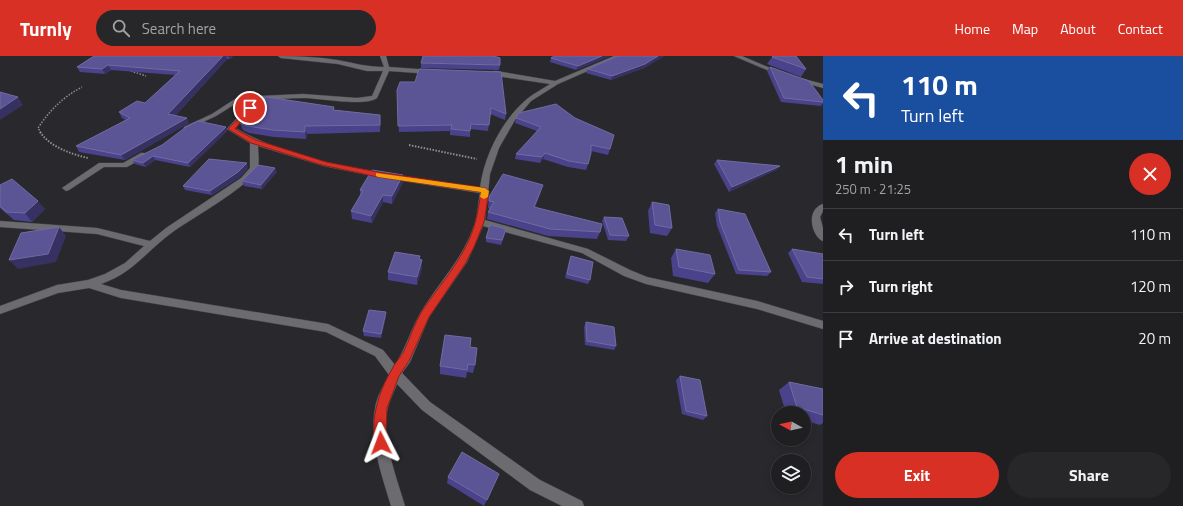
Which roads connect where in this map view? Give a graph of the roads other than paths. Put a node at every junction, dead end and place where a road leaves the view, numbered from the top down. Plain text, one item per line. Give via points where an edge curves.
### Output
1 (281, 56) edge
2 (383, 56) edge
3 (619, 56) edge
4 (737, 56) edge
5 (387, 69) junction
6 (438, 73) edge
7 (482, 73) edge
8 (785, 75) edge
9 (791, 78) edge
10 (556, 83) junction
11 (823, 86) edge
12 (259, 97) junction
13 (180, 132) edge
14 (254, 142) junction
15 (153, 150) edge
16 (66, 188) dead end
17 (485, 191) junction
18 (823, 207) edge
19 (480, 222) junction
20 (0, 224) edge
21 (823, 238) edge
22 (152, 245) junction
23 (89, 284) junction
24 (0, 310) edge
25 (823, 325) edge
26 (394, 374) junction
27 (398, 506) edge
28 (577, 506) edge

1 - 5 street via 338,62 366,69
2 - 5 street
3 - 10 street
4 - 8 street
5 - 6 street
5 - 12 street via 374,98 357,100 303,96
7 - 10 street
9 - 11 street
10 - 17 street via 529,100 512,119 495,148
12 - 13 street via 238,99 214,115
12 - 14 street via 231,129
14 - 17 street via 324,164
14 - 22 street via 254,168 244,180 169,230
15 - 16 street via 124,165 102,165
17 - 19 street
18 - 21 street via 818,209 815,220
19 - 25 street via 585,251 646,280 757,305
19 - 26 street via 462,262 425,315 406,358
20 - 22 street via 97,231
22 - 23 street via 128,266
23 - 24 street via 57,289
23 - 26 street via 121,294 328,328 379,353
26 - 27 street via 381,408 380,432 383,454
26 - 28 street via 426,406 535,485

